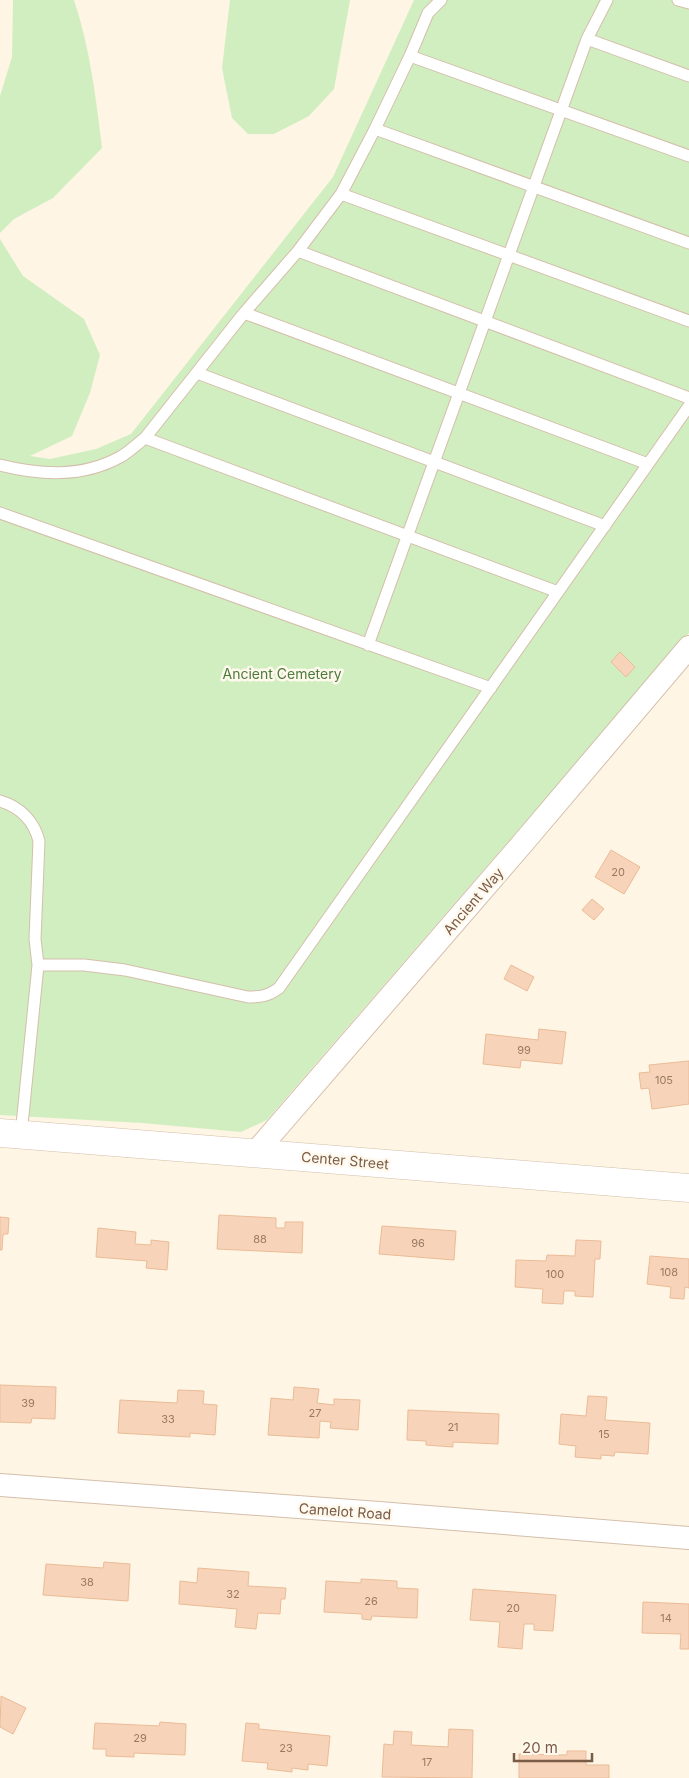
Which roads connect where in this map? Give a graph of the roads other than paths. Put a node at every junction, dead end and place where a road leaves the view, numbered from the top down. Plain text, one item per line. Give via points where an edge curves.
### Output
1 (440, 0) edge
2 (607, 0) edge
3 (678, 0) edge
4 (689, 3) edge
5 (587, 39) junction
6 (410, 56) junction
7 (689, 76) edge
8 (562, 110) junction
9 (375, 129) junction
10 (689, 156) edge
11 (533, 186) junction
12 (341, 194) junction
13 (689, 244) edge
14 (298, 251) junction
15 (509, 255) junction
16 (244, 313) junction
17 (485, 321) junction
18 (689, 321) edge
19 (197, 373) junction
20 (459, 393) junction
21 (689, 398) edge
22 (689, 406) edge
23 (145, 438) junction
24 (434, 462) junction
25 (648, 464) junction
26 (0, 465) edge
27 (0, 513) edge
28 (605, 526) junction
29 (408, 536) junction
30 (558, 592) junction
31 (368, 645) junction
32 (689, 647) edge
33 (491, 688) junction
34 (0, 801) edge
35 (38, 964) junction
36 (11, 1134) edge
37 (255, 1153) junction
38 (689, 1188) edge
39 (0, 1486) edge
40 (689, 1538) edge

1 - 6 lane via 428,13
2 - 5 lane
3 - 4 lane
5 - 7 lane
5 - 8 lane
6 - 8 lane
6 - 9 lane
8 - 10 lane
8 - 11 lane
9 - 11 lane
9 - 12 lane
11 - 13 lane
11 - 15 lane
12 - 14 lane
12 - 15 lane
14 - 16 lane
14 - 17 lane
15 - 17 lane
15 - 18 lane
16 - 19 lane
16 - 20 lane
17 - 20 lane
17 - 21 lane
19 - 23 lane
19 - 24 lane
20 - 24 lane
20 - 25 lane
22 - 25 lane
23 - 26 lane via 121,456 83,471 47,473
23 - 29 lane
24 - 28 lane
24 - 29 lane
25 - 28 lane
27 - 31 lane
28 - 30 lane
29 - 30 lane
29 - 31 lane
30 - 33 lane
31 - 33 lane
32 - 37 street, Ancient Way
33 - 35 lane via 279,988 270,994 248,997 125,970
34 - 35 lane via 14,806 31,821 39,841 35,939
35 - 36 lane
36 - 37 street, Center Street
37 - 38 street, Center Street
39 - 40 street, Camelot Road

